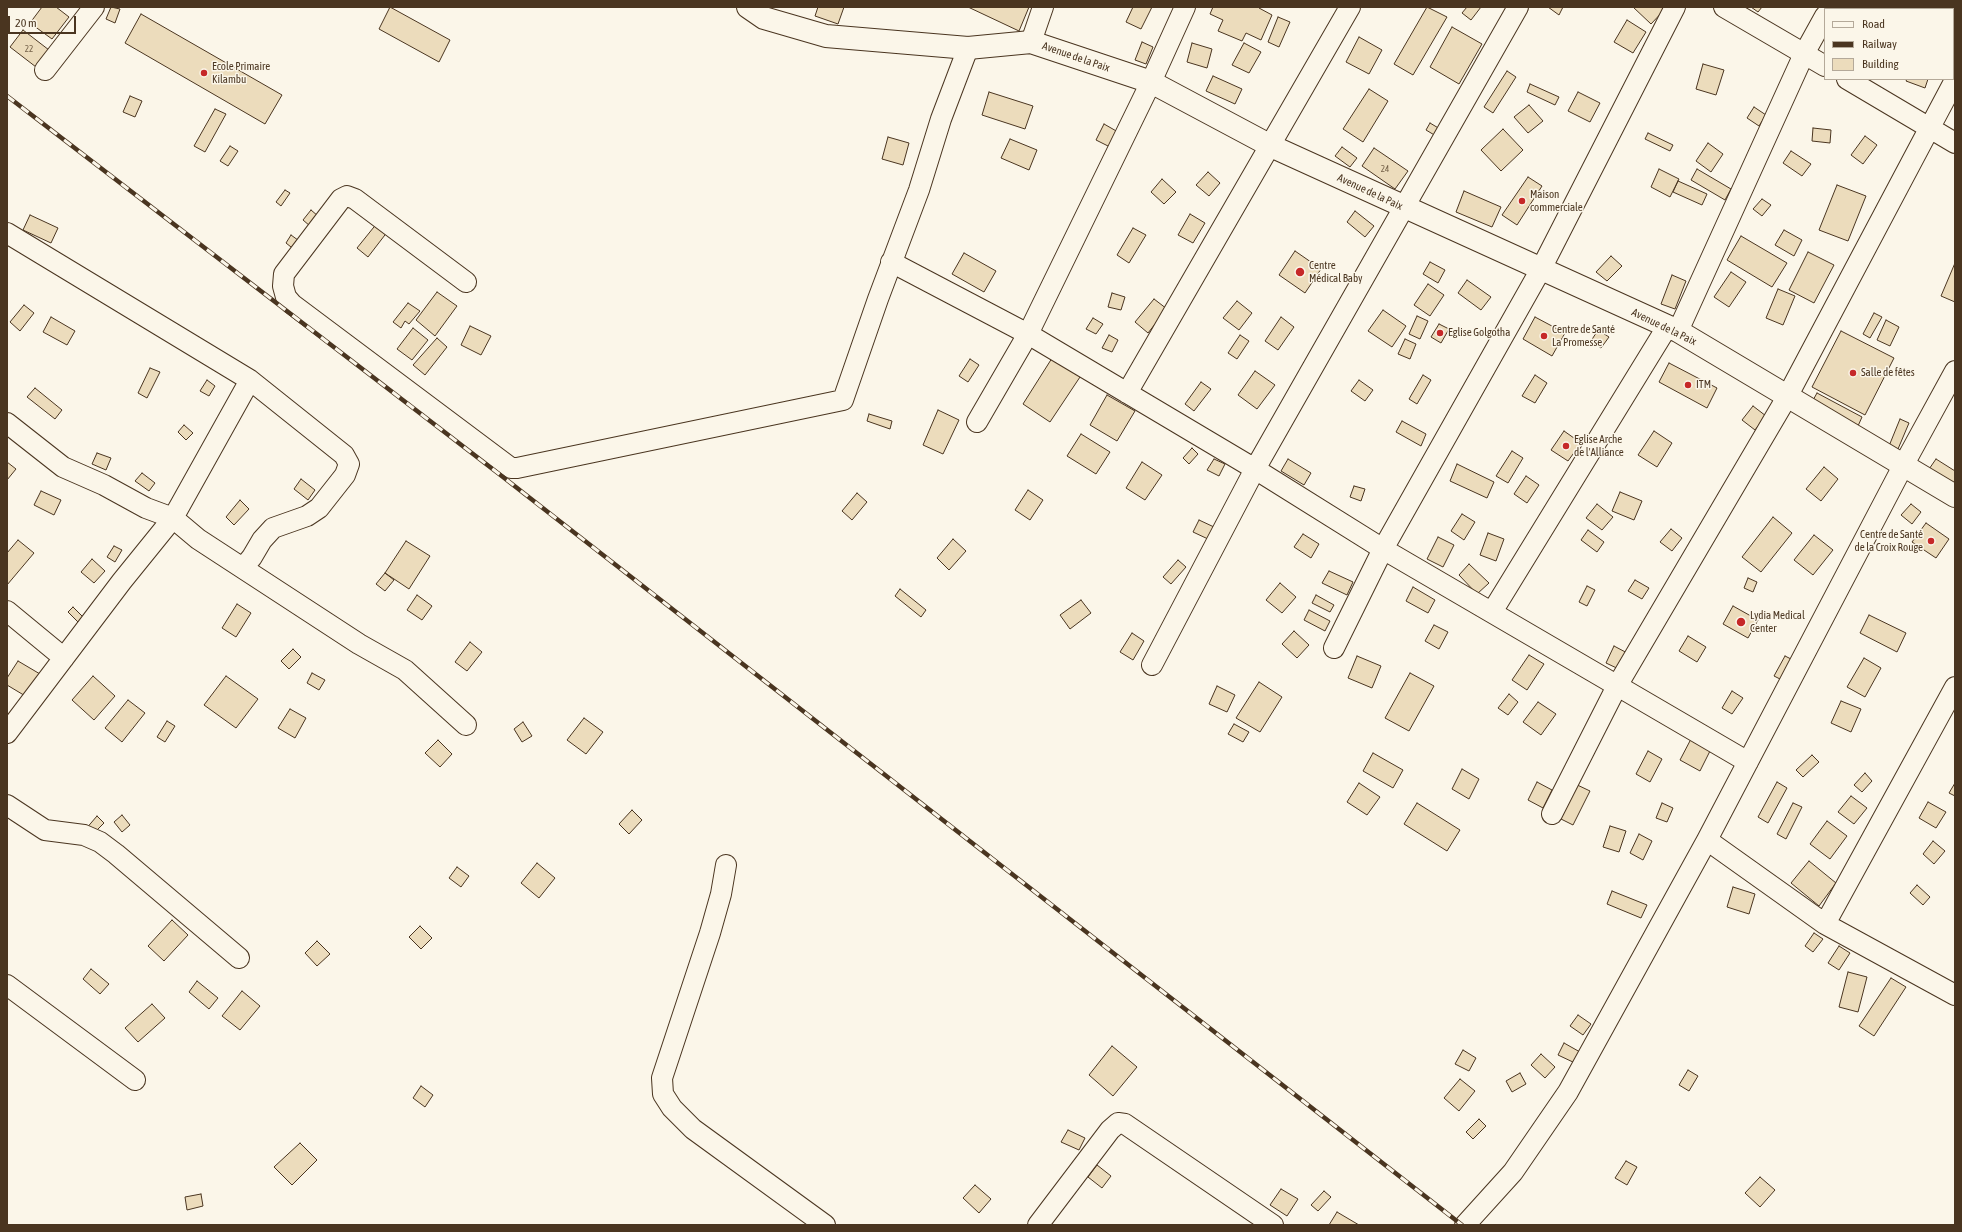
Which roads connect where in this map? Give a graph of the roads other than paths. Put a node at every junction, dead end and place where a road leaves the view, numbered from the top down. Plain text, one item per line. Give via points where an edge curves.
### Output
1 (94, 7) edge
2 (748, 7) edge
3 (1042, 7) edge
4 (1185, 7) edge
5 (1350, 7) edge
6 (1518, 7) edge
7 (1675, 7) edge
8 (1724, 7) edge
9 (1824, 18) edge
10 (1031, 42) junction
11 (968, 48) junction
12 (1804, 54) junction
13 (1824, 65) edge
14 (45, 70) dead end
15 (1849, 80) edge
16 (1955, 80) edge
17 (1151, 82) junction
18 (1930, 128) junction
19 (1955, 143) edge
20 (1271, 146) junction
21 (1403, 207) junction
22 (7, 233) edge
23 (891, 262) junction
24 (1541, 269) junction
25 (466, 282) dead end
26 (1673, 329) junction
27 (1028, 334) junction
28 (1955, 371) edge
29 (250, 380) junction
30 (1127, 393) junction
31 (1787, 397) junction
32 (977, 422) dead end
33 (7, 423) edge
34 (1903, 466) junction
35 (1255, 469) junction
36 (1955, 496) edge
37 (173, 518) junction
38 (1383, 549) junction
39 (242, 568) junction
40 (7, 611) edge
41 (1492, 612) junction
42 (1334, 648) dead end
43 (64, 658) junction
44 (1152, 665) dead end
45 (1618, 686) junction
46 (1955, 687) edge
47 (466, 724) dead end
48 (7, 733) edge
49 (1748, 762) junction
50 (7, 805) edge
51 (1552, 814) dead end
52 (1707, 840) junction
53 (726, 865) dead end
54 (1825, 924) junction
55 (239, 958) dead end
56 (7, 985) edge
57 (1955, 995) edge
58 (135, 1080) dead end
59 (825, 1225) edge
60 (1038, 1225) edge
61 (1273, 1225) edge
62 (1465, 1225) edge

1 - 14 street
2 - 11 street, Avenue de la Paix via 764,18 826,36
3 - 10 street
4 - 17 street
5 - 20 street
6 - 21 street
7 - 24 street
8 - 12 street
9 - 12 street
10 - 11 street, Avenue de la Paix
10 - 17 street, Avenue de la Paix
11 - 23 street
12 - 13 street
12 - 26 street
15 - 18 street
16 - 18 street
17 - 20 street, Avenue de la Paix
17 - 27 street
18 - 19 street
18 - 31 street
20 - 21 street, Avenue de la Paix
20 - 30 street
21 - 24 street, Avenue de la Paix
21 - 35 street
22 - 29 street
23 - 25 street via 843,400 517,468 511,468 292,304 286,297 283,286 284,274 341,199 347,196 355,199
23 - 27 street
24 - 26 street, Avenue de la Paix
24 - 38 street
26 - 31 street, Avenue de la Paix
26 - 41 street
27 - 30 street
27 - 32 street
28 - 34 street
29 - 37 street
29 - 39 street via 344,454 349,464 345,475 319,508 308,516 272,528
30 - 35 street
31 - 34 street, Avenue de la Paix
31 - 45 street
33 - 37 street via 63,467 104,485 146,508
34 - 36 street, Avenue de la Paix
34 - 49 street
35 - 38 street
35 - 44 street
37 - 39 street via 198,539
37 - 43 street
38 - 41 street
38 - 42 street
39 - 47 street via 359,644 405,670
40 - 43 street
41 - 45 street
43 - 48 street
45 - 49 street
45 - 51 street
46 - 54 street
49 - 52 street
50 - 55 street via 45,830 84,835 100,842
52 - 54 street
52 - 62 street via 1568,1092 1513,1172
53 - 59 street via 712,927 662,1078 663,1094 672,1108 693,1129
54 - 57 street
56 - 58 street
60 - 61 street via 1118,1123 1125,1124

